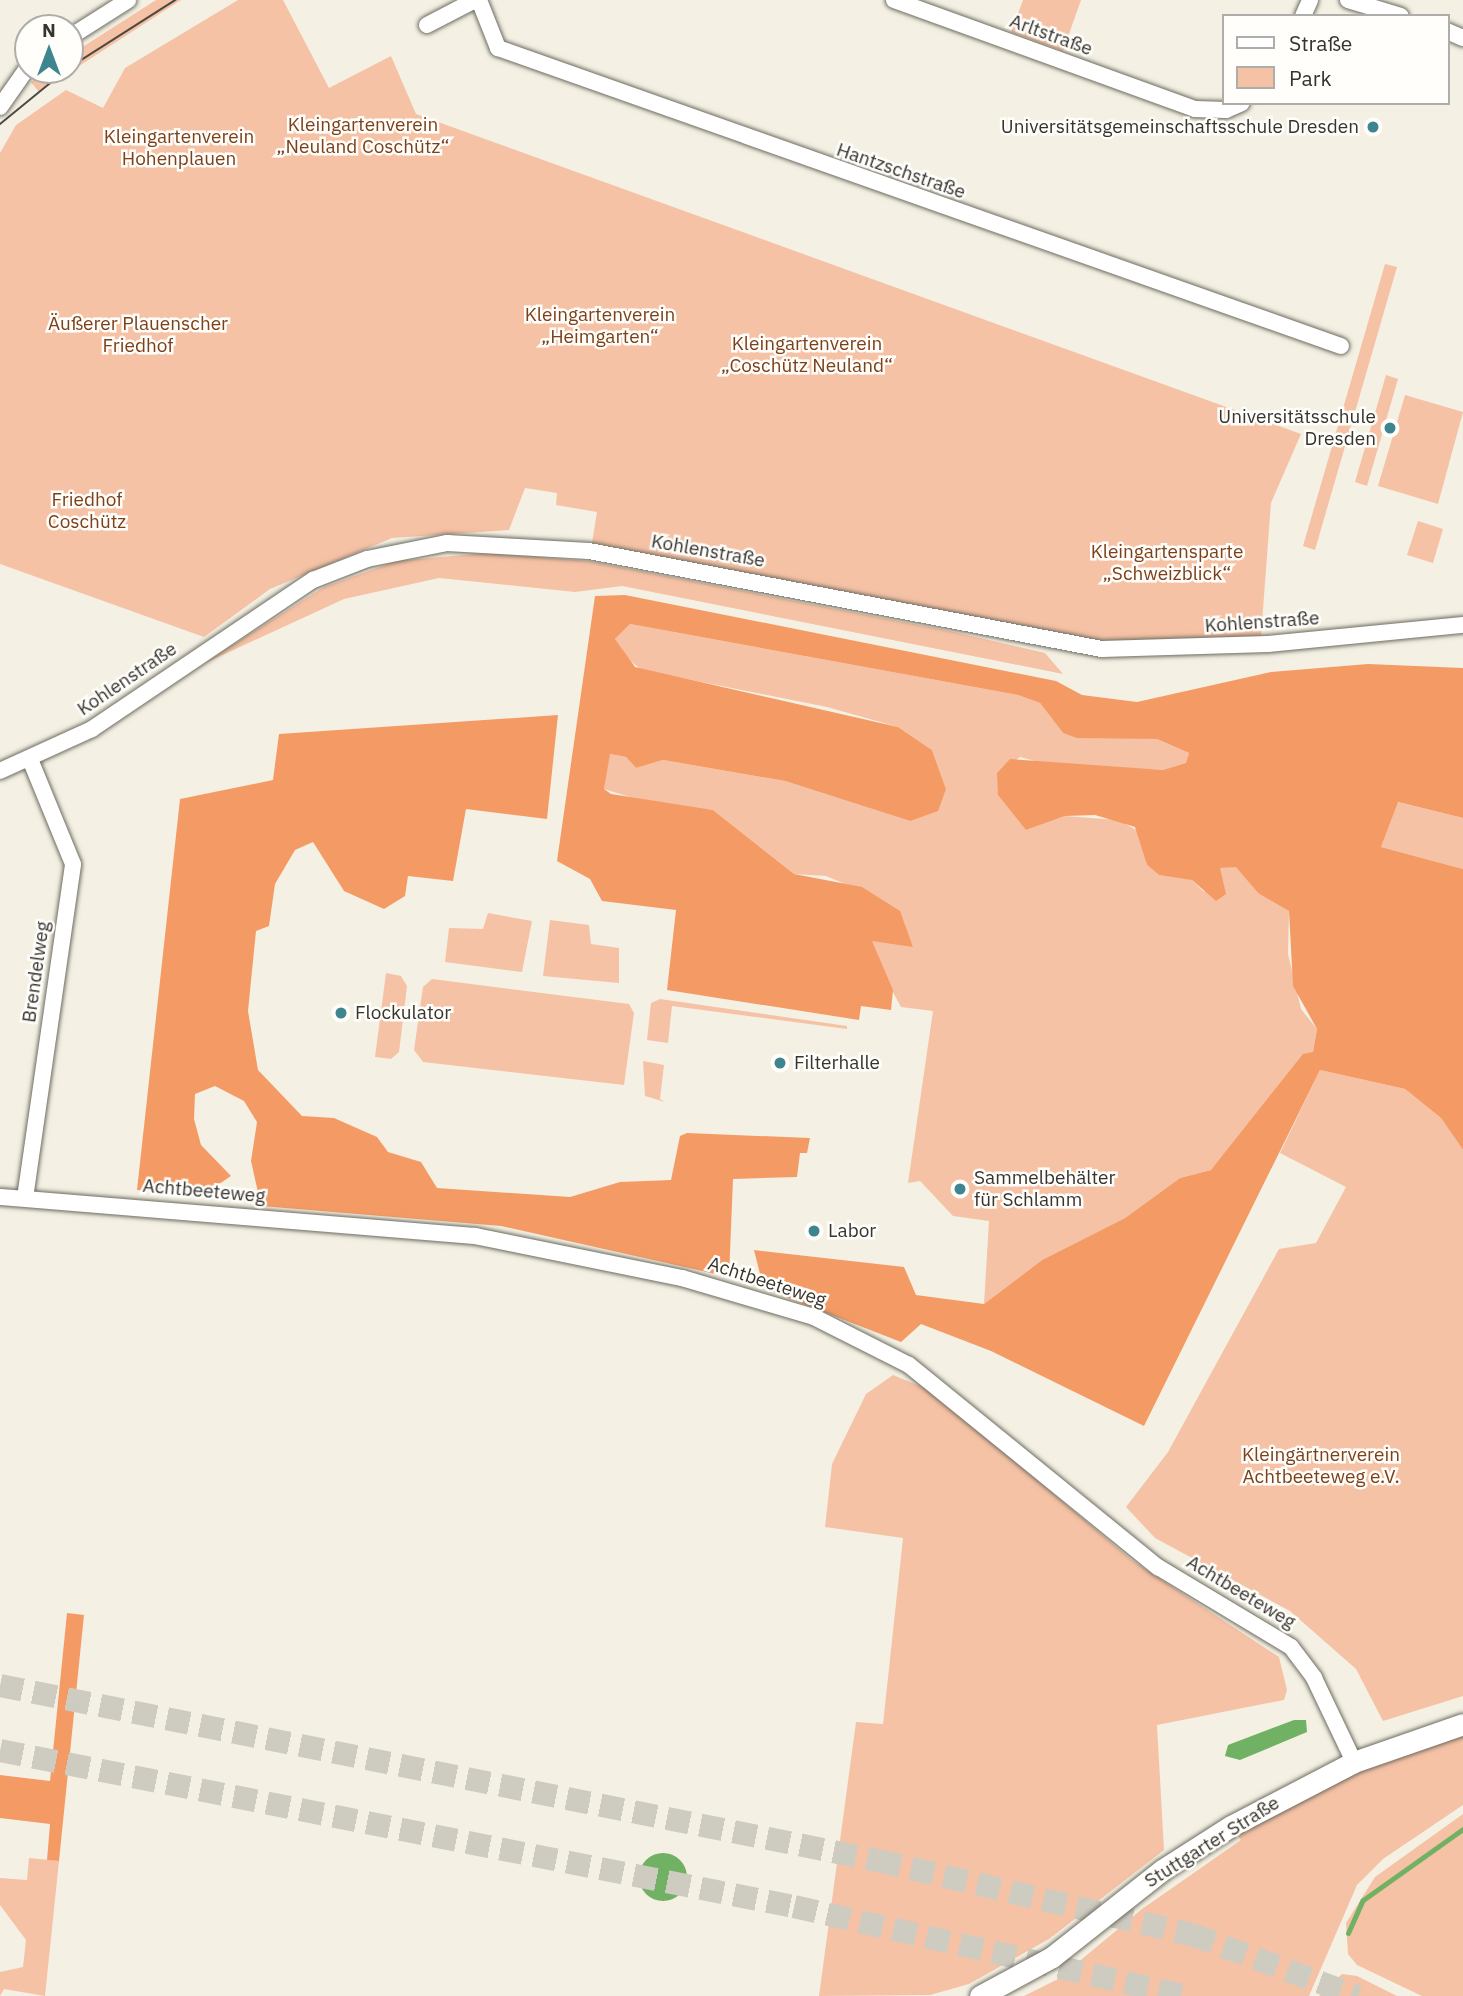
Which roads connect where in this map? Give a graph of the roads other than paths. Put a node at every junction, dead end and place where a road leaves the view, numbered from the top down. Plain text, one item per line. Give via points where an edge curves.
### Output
1 (128, 0) edge
2 (477, 0) edge
3 (894, 0) edge
4 (1348, 0) edge
5 (102, 7) edge
6 (1394, 14) edge
7 (84, 24) edge
8 (427, 25) dead end
9 (16, 84) edge
10 (1237, 105) edge
11 (0, 107) edge
12 (1341, 346) dead end
13 (1463, 625) edge
14 (30, 760) junction
15 (0, 771) edge
16 (0, 1197) edge
17 (25, 1198) junction
18 (1463, 1724) edge
19 (1354, 1762) junction
20 (980, 1996) edge

1 - 5 street
2 - 8 street
2 - 12 street, Hantzschstraße via 498,48
3 - 10 street, Arltstraße via 1195,109 1226,110
4 - 6 street
5 - 7 street
9 - 11 street
13 - 14 street, Kohlenstraße via 1268,644 1102,649 589,551 447,543 367,559 313,580 92,729
14 - 15 street, Kohlenstraße
14 - 17 street, Brendelweg via 73,864
16 - 17 street, Achtbeeteweg
17 - 19 street, Achtbeeteweg via 475,1236 682,1278 814,1317 909,1365 1158,1567 1291,1647 1314,1678
18 - 19 main road, Stuttgarter Straße
19 - 20 main road, Stuttgarter Straße via 1206,1841 1052,1957

